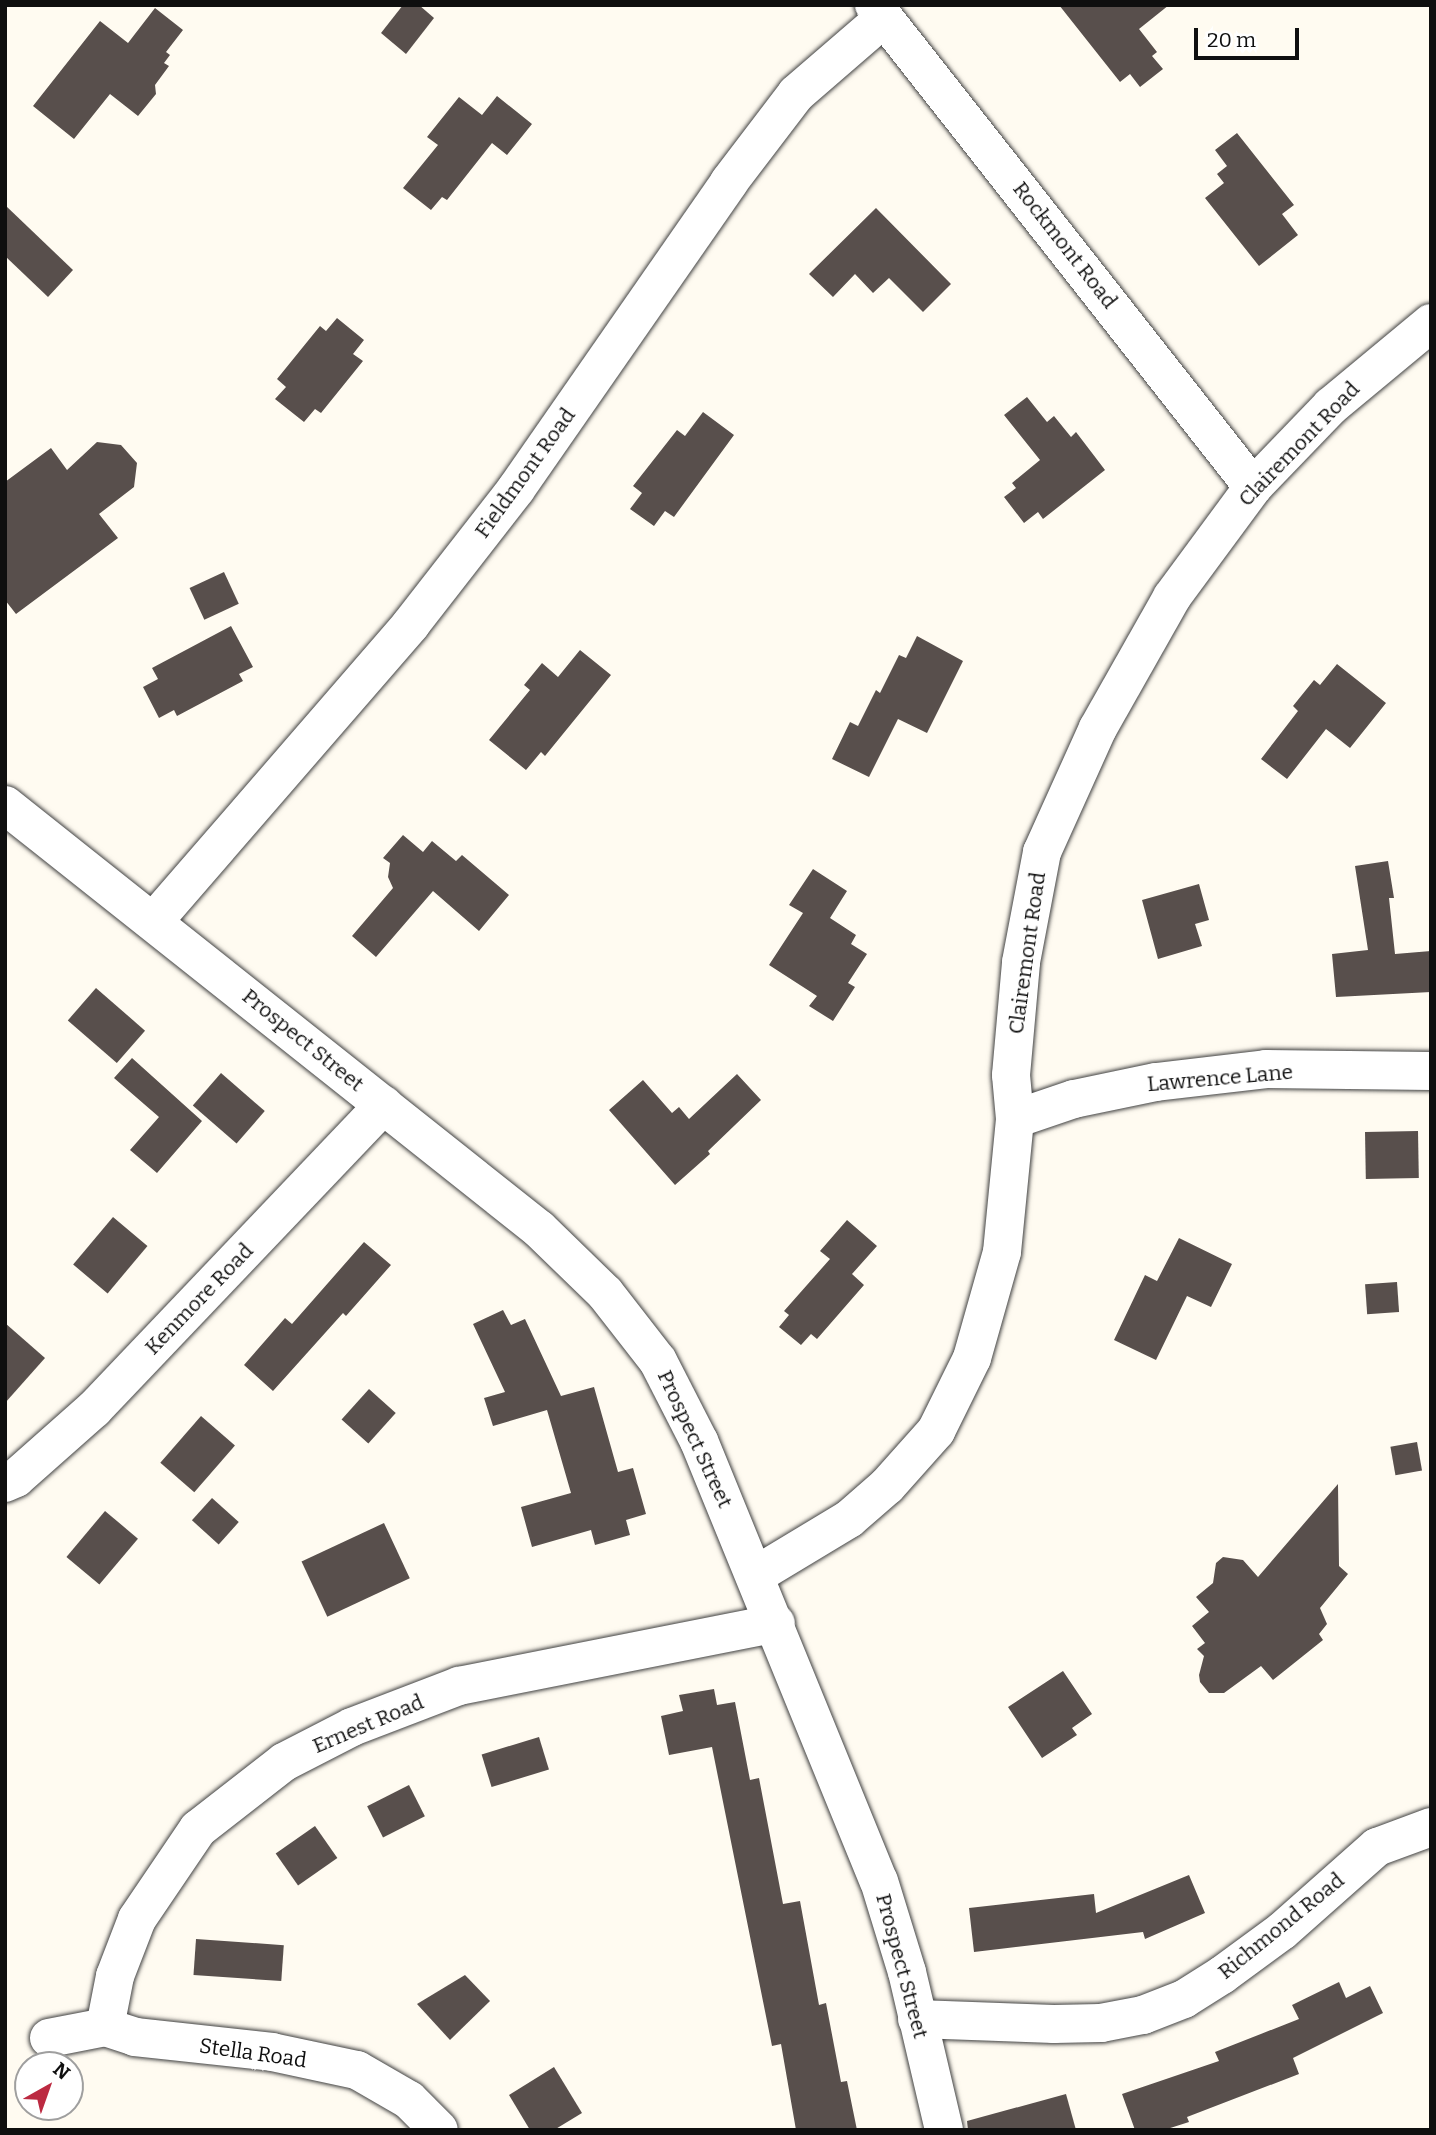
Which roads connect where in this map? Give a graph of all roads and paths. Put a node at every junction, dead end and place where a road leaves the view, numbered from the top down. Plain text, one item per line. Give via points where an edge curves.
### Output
1 (879, 12) edge
2 (1431, 323) edge
3 (1253, 487) junction
4 (5, 805) edge
5 (153, 921) junction
6 (1431, 1071) edge
7 (384, 1105) junction
8 (1015, 1119) junction
9 (5, 1483) edge
10 (756, 1575) junction
11 (776, 1623) junction
12 (1431, 1827) edge
13 (917, 2019) junction
14 (105, 2026) junction
15 (49, 2038) dead end
16 (439, 2130) edge
17 (944, 2130) edge

1 - 3 street, Rockmont Road
1 - 5 street, Fieldmont Road via 796,94 666,271 516,489 419,614
2 - 3 street, Clairemont Road via 1331,406
3 - 8 street, Clairemont Road via 1172,597 1098,728 1042,852 1021,962 1011,1075
4 - 5 street, Prospect Street
5 - 7 street, Prospect Street
6 - 8 street, Lawrence Lane via 1266,1069 1156,1082 1074,1099
7 - 9 street, Kenmore Road via 94,1409
7 - 10 street, Prospect Street via 539,1230 605,1293 633,1327 679,1399
8 - 10 street, Clairemont Road via 1002,1252 972,1358 936,1431 887,1486 849,1519
10 - 11 street, Prospect Street
11 - 13 street, Prospect Street via 887,1903
11 - 14 street, Ernest Road via 459,1686 352,1727 284,1762 198,1829 137,1919 115,1976
12 - 13 street, Richmond Road via 1377,1847 1282,1931 1222,1975 1143,2015 1101,2023 1054,2024
13 - 17 street, Prospect Street
14 - 15 street
14 - 16 street, Stella Road via 135,2037 272,2052 357,2070 409,2100

